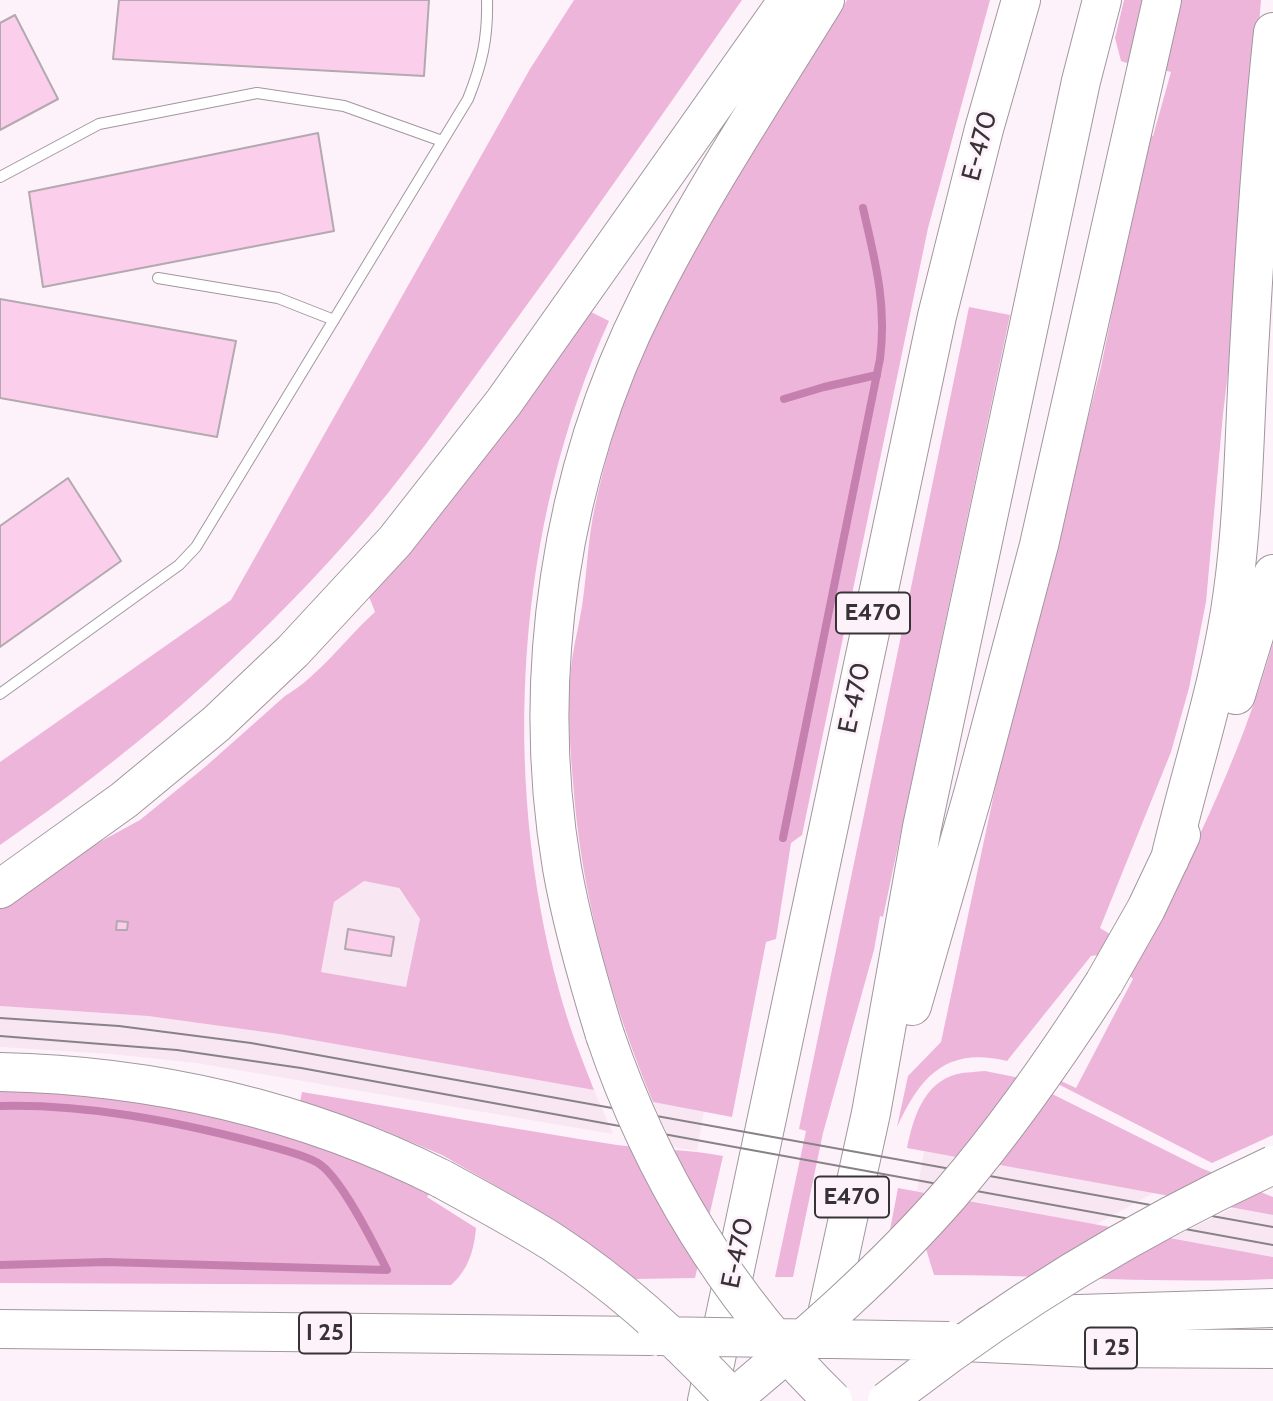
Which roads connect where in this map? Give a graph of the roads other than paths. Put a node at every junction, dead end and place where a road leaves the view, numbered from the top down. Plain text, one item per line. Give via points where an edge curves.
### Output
1 (487, 0) edge
2 (788, 0) edge
3 (825, 0) edge
4 (1021, 0) edge
5 (1102, 0) edge
6 (1162, 0) edge
7 (1273, 32) edge
8 (442, 141) junction
9 (0, 177) edge
10 (158, 278) dead end
11 (334, 320) junction
12 (1273, 574) edge
13 (0, 694) edge
14 (1170, 859) junction
15 (0, 890) edge
16 (0, 1072) edge
17 (871, 1113) junction
18 (1273, 1165) edge
19 (1273, 1308) edge
20 (0, 1329) edge
21 (948, 1341) junction
22 (1273, 1349) edge
23 (707, 1401) edge
24 (733, 1401) edge
25 (809, 1401) edge
26 (833, 1401) edge
27 (887, 1401) edge

1 - 8 lane via 481,66 468,99
2 - 15 highway via 508,396 387,550 293,651 196,742 104,816
3 - 26 highway, bridge via 646,302 601,411 559,583 550,706 552,789 562,866 605,1035 652,1150 694,1228 768,1331
4 - 23 highway, E-470 / E470 via 937,316
5 - 17 highway via 922,827
6 - 17 highway via 1048,504 997,706 903,1035
7 - 14 highway via 1233,589 1216,690
8 - 9 lane via 344,106 257,93 99,124
8 - 11 lane
10 - 11 lane via 278,298
11 - 13 lane via 195,547 179,565
12 - 14 highway via 1225,730
14 - 24 highway, bridge via 1104,983 1032,1091 952,1192 855,1293
16 - 24 highway, bridge via 159,1086 326,1130 398,1158 524,1225 587,1266 664,1329
17 - 25 highway, E470
18 - 27 highway, bridge via 1062,1279 977,1333
19 - 21 highway via 1014,1316
20 - 21 highway, I 25, bridge
21 - 22 highway, I 25

